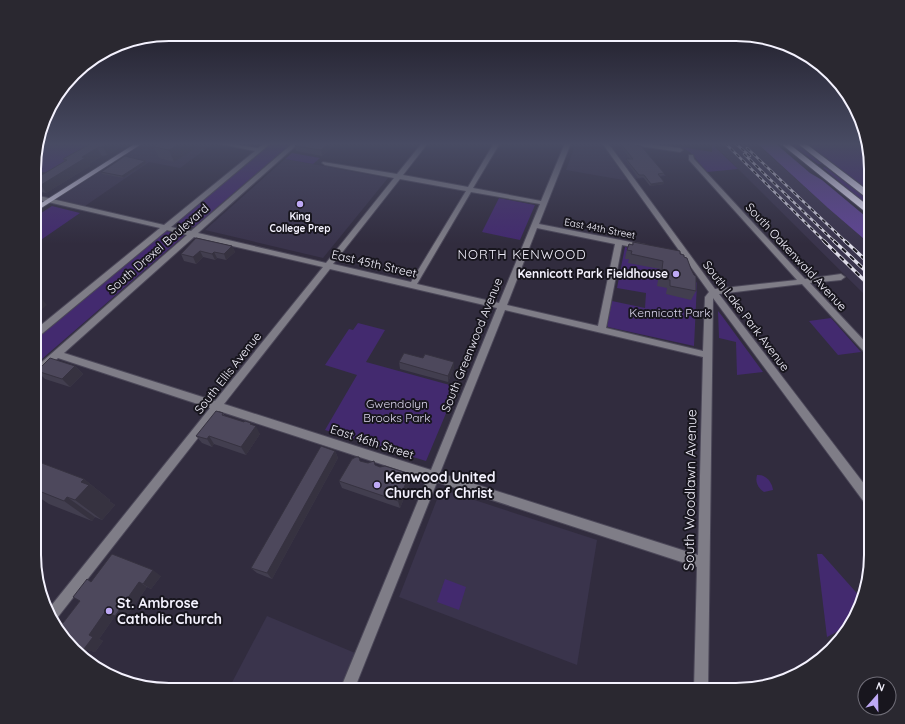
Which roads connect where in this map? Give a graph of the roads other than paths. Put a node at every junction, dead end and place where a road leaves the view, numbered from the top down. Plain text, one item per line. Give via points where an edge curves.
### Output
1 (87, 177) edge
2 (226, 177) edge
3 (258, 177) edge
4 (398, 177) edge
5 (403, 177) edge
6 (477, 177) edge
7 (554, 177) edge
8 (629, 177) edge
9 (706, 177) edge
10 (827, 177) edge
11 (846, 177) edge
12 (469, 190) junction
13 (864, 191) edge
14 (41, 198) edge
15 (50, 200) junction
16 (543, 203) junction
17 (41, 206) edge
18 (864, 206) edge
19 (534, 225) junction
20 (166, 227) junction
21 (194, 234) junction
22 (619, 242) junction
23 (654, 249) edge
24 (675, 253) edge
25 (686, 255) junction
26 (328, 265) junction
27 (840, 278) dead end
28 (803, 282) junction
29 (413, 285) junction
30 (713, 292) junction
31 (502, 306) junction
32 (41, 330) edge
33 (601, 330) junction
34 (864, 347) edge
35 (56, 354) junction
36 (708, 355) junction
37 (41, 368) edge
38 (218, 406) junction
39 (433, 476) junction
40 (864, 493) edge
41 (703, 563) junction
42 (54, 612) edge
43 (349, 683) edge
44 (700, 683) edge

1 - 15 main road
2 - 20 street, South Drexel Boulevard
3 - 21 street, South Drexel Boulevard
4 - 26 street, South Ellis Avenue
5 - 12 street
6 - 12 street
7 - 16 street, South Greenwood Avenue
8 - 25 street, South Lake Park Avenue
9 - 28 street, South Oakenwald Avenue
10 - 18 highway
11 - 13 highway
12 - 16 street
12 - 29 street
14 - 15 street, East 45th Street
15 - 17 main road
15 - 20 street, East 45th Street
16 - 19 street, South Greenwood Avenue
19 - 22 street, East 44th Street
19 - 31 street, South Greenwood Avenue
20 - 21 street, East 45th Street
20 - 32 street, South Drexel Boulevard
21 - 26 street, East 45th Street
21 - 35 street, South Drexel Boulevard
22 - 23 street, East 44th Street
22 - 33 street
24 - 25 street
25 - 30 street, South Lake Park Avenue
26 - 29 street, East 45th Street
26 - 38 street, South Ellis Avenue
27 - 28 street
28 - 30 street
28 - 34 street, South Oakenwald Avenue
29 - 31 street, East 45th Street
30 - 36 street, South Woodlawn Avenue via 710,297
30 - 40 street, South Lake Park Avenue
31 - 33 street, East 45th Street
31 - 39 street, South Greenwood Avenue
33 - 36 street, East 45th Street
35 - 37 street, South Drexel Boulevard
35 - 38 street, East 46th Street
36 - 41 street, South Woodlawn Avenue
38 - 39 street, East 46th Street
38 - 42 street, South Ellis Avenue
39 - 41 street, East 46th Street
39 - 43 street, South Greenwood Avenue
41 - 44 street, South Woodlawn Avenue

